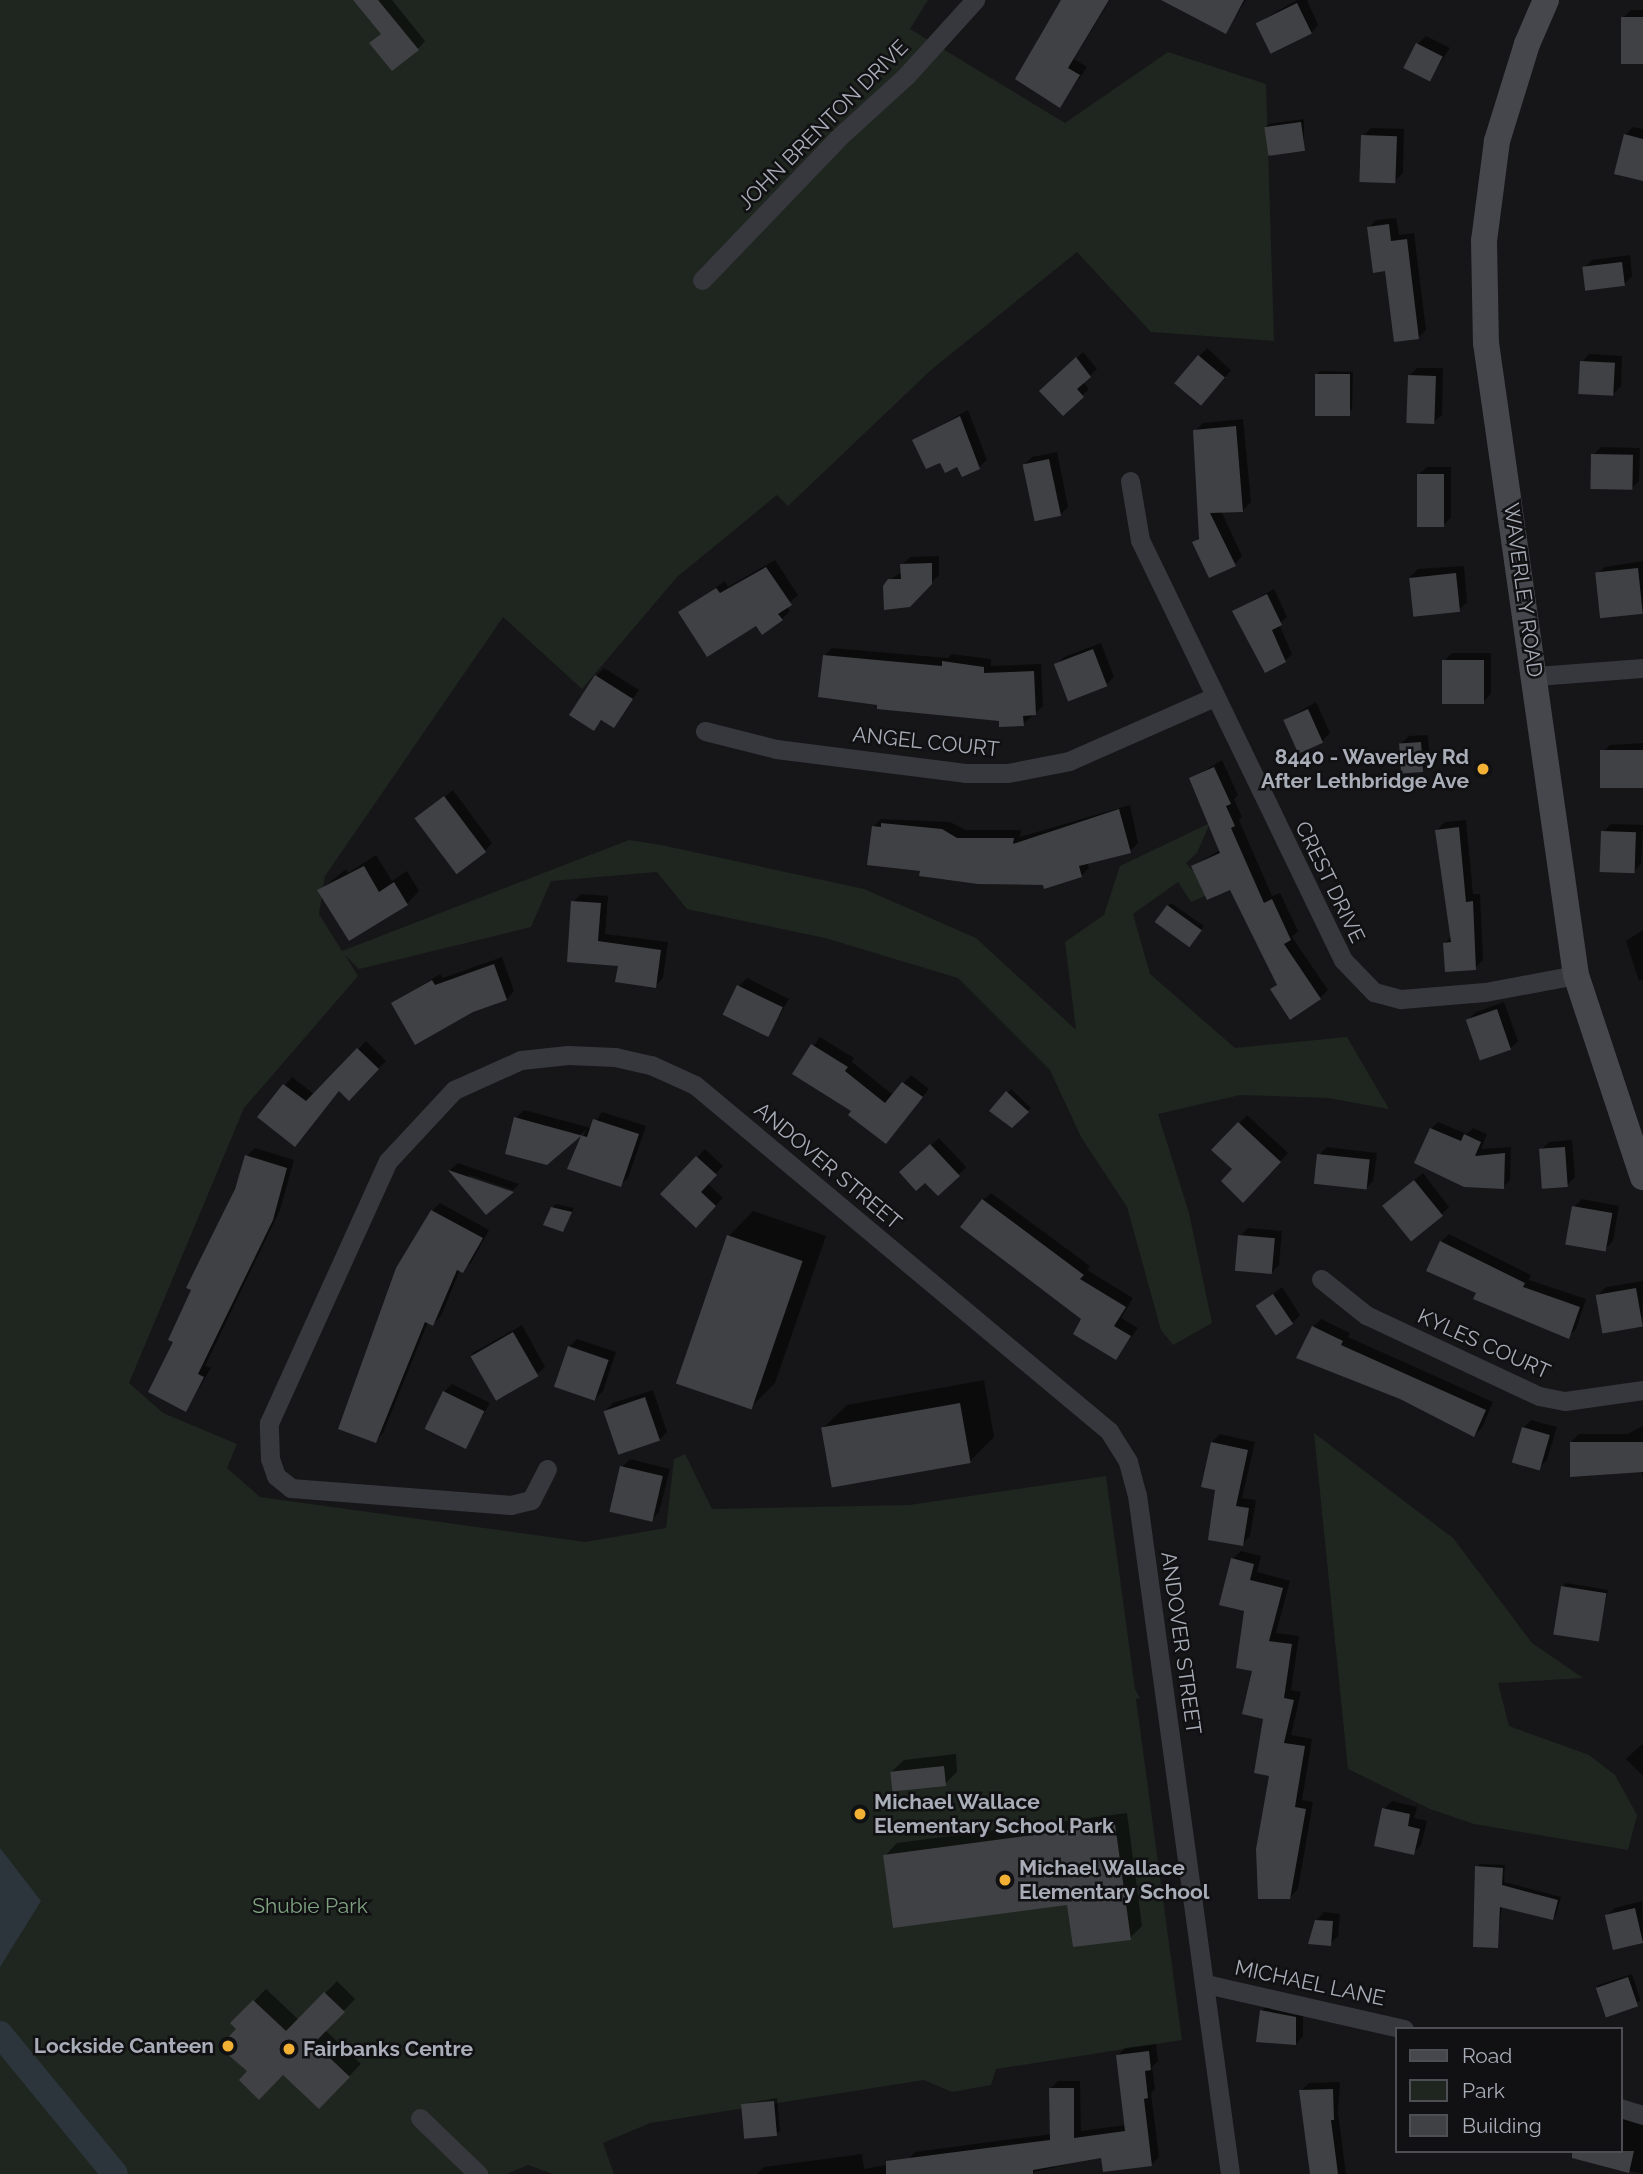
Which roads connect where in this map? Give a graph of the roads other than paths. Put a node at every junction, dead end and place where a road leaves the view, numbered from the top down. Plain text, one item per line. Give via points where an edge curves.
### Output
1 (975, 0) edge
2 (1546, 0) edge
3 (702, 280) dead end
4 (1130, 481) dead end
5 (1643, 668) edge
6 (1536, 676) junction
7 (1214, 697) junction
8 (705, 731) dead end
9 (1576, 975) junction
10 (1643, 1177) edge
11 (1321, 1279) dead end
12 (1643, 1390) edge
13 (547, 1469) dead end
14 (1206, 1984) junction
15 (1395, 2027) edge
16 (1622, 2109) edge
17 (1643, 2115) edge
18 (420, 2118) dead end
19 (478, 2174) edge
20 (1230, 2174) edge

1 - 3 street, JOHN BRENTON DRIVE via 906,76 838,138
2 - 6 main road, WAVERLEY ROAD via 1497,141 1483,282 1486,343
4 - 7 street, CREST DRIVE via 1140,540
5 - 6 street
6 - 9 main road, WAVERLEY ROAD
7 - 8 street, ANGEL COURT via 1069,761 1007,773 966,773 776,749
7 - 9 street, CREST DRIVE via 1342,960 1374,992 1401,999 1473,993
9 - 10 main road, WAVERLEY ROAD
11 - 12 street, KYLES COURT via 1366,1315 1539,1396 1565,1401
13 - 14 street, ANDOVER STREET via 531,1500 511,1505 291,1488 276,1476 269,1423 388,1161 424,1118 454,1090 521,1060 615,1056 651,1065 695,1085 1109,1431 1128,1462 1137,1495
14 - 15 street, MICHAEL LANE
14 - 20 street, ANDOVER STREET
16 - 17 street
18 - 19 street

